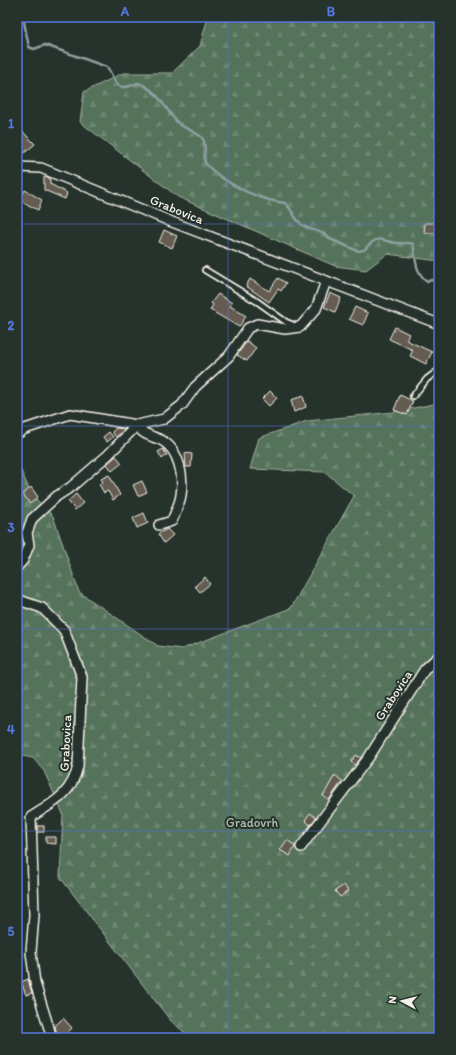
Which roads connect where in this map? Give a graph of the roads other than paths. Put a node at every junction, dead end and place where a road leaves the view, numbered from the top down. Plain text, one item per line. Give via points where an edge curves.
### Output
1 (17, 168) edge
2 (205, 270) dead end
3 (326, 281) junction
4 (439, 324) edge
5 (300, 327) junction
6 (439, 370) edge
7 (413, 396) dead end
8 (137, 426) junction
9 (17, 434) edge
10 (159, 526) dead end
11 (17, 567) edge
12 (17, 602) edge
13 (439, 656) edge
14 (301, 847) dead end
15 (52, 1038) edge

1 - 3 street, Grabovica via 41,168
2 - 5 lane via 286,322
3 - 4 street, Grabovica
3 - 5 street via 316,309
5 - 8 street via 285,329 257,324 248,328 229,356 195,387 182,405 164,419
6 - 7 lane via 426,379
8 - 9 street via 70,414
8 - 10 street via 172,448 183,479 181,496 172,521
8 - 11 street via 108,455 32,520 28,533 29,545
12 - 15 street, Grabovica via 19,600 42,608 64,630 82,677 76,779 55,801 31,817 34,915 31,952 34,983
13 - 14 street, Grabovica via 426,669 369,757

